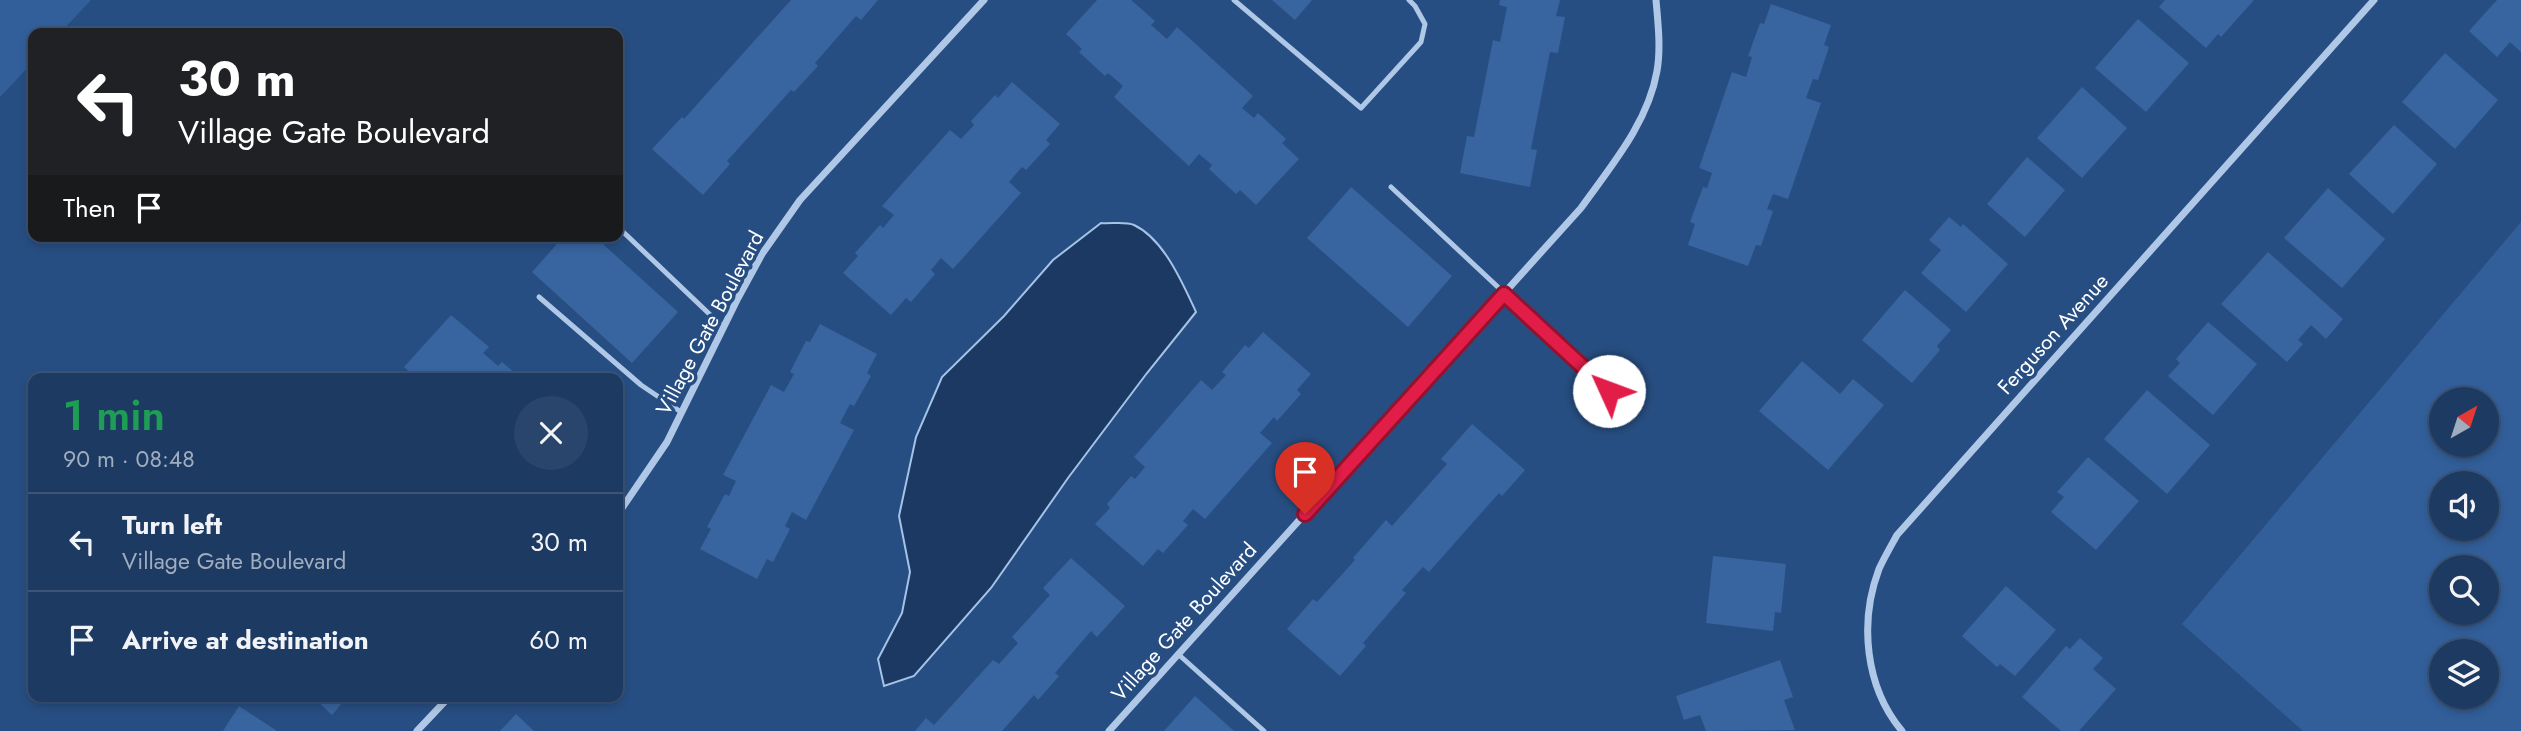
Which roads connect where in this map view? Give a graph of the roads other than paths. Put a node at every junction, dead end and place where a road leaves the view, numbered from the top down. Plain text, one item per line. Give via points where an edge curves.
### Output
1 (984, 0) edge
2 (1234, 0) edge
3 (1409, 0) edge
4 (1656, 0) edge
5 (2374, 0) edge
6 (1391, 187) dead end
7 (623, 232) edge
8 (1504, 294) junction
9 (539, 296) dead end
10 (723, 327) junction
11 (1609, 391) dead end
12 (681, 412) junction
13 (623, 507) edge
14 (1178, 654) junction
15 (444, 702) edge
16 (417, 731) edge
17 (1109, 731) edge
18 (1264, 731) edge
19 (1902, 731) edge

1 - 10 street, Village Gate Boulevard via 800,200 762,254
2 - 3 lane via 1361,108 1422,42 1425,24
4 - 8 street, Village Gate Boulevard via 1657,71 1643,117 1581,208
5 - 19 street, Ferguson Avenue via 1898,536 1880,568 1869,603 1867,642 1875,681
6 - 8 lane
7 - 10 lane
8 - 11 lane
8 - 14 street, Village Gate Boulevard
9 - 12 lane via 641,385
10 - 12 street, Village Gate Boulevard
12 - 13 street, Village Gate Boulevard via 667,442
14 - 17 street, Village Gate Boulevard
14 - 18 lane
15 - 16 street

